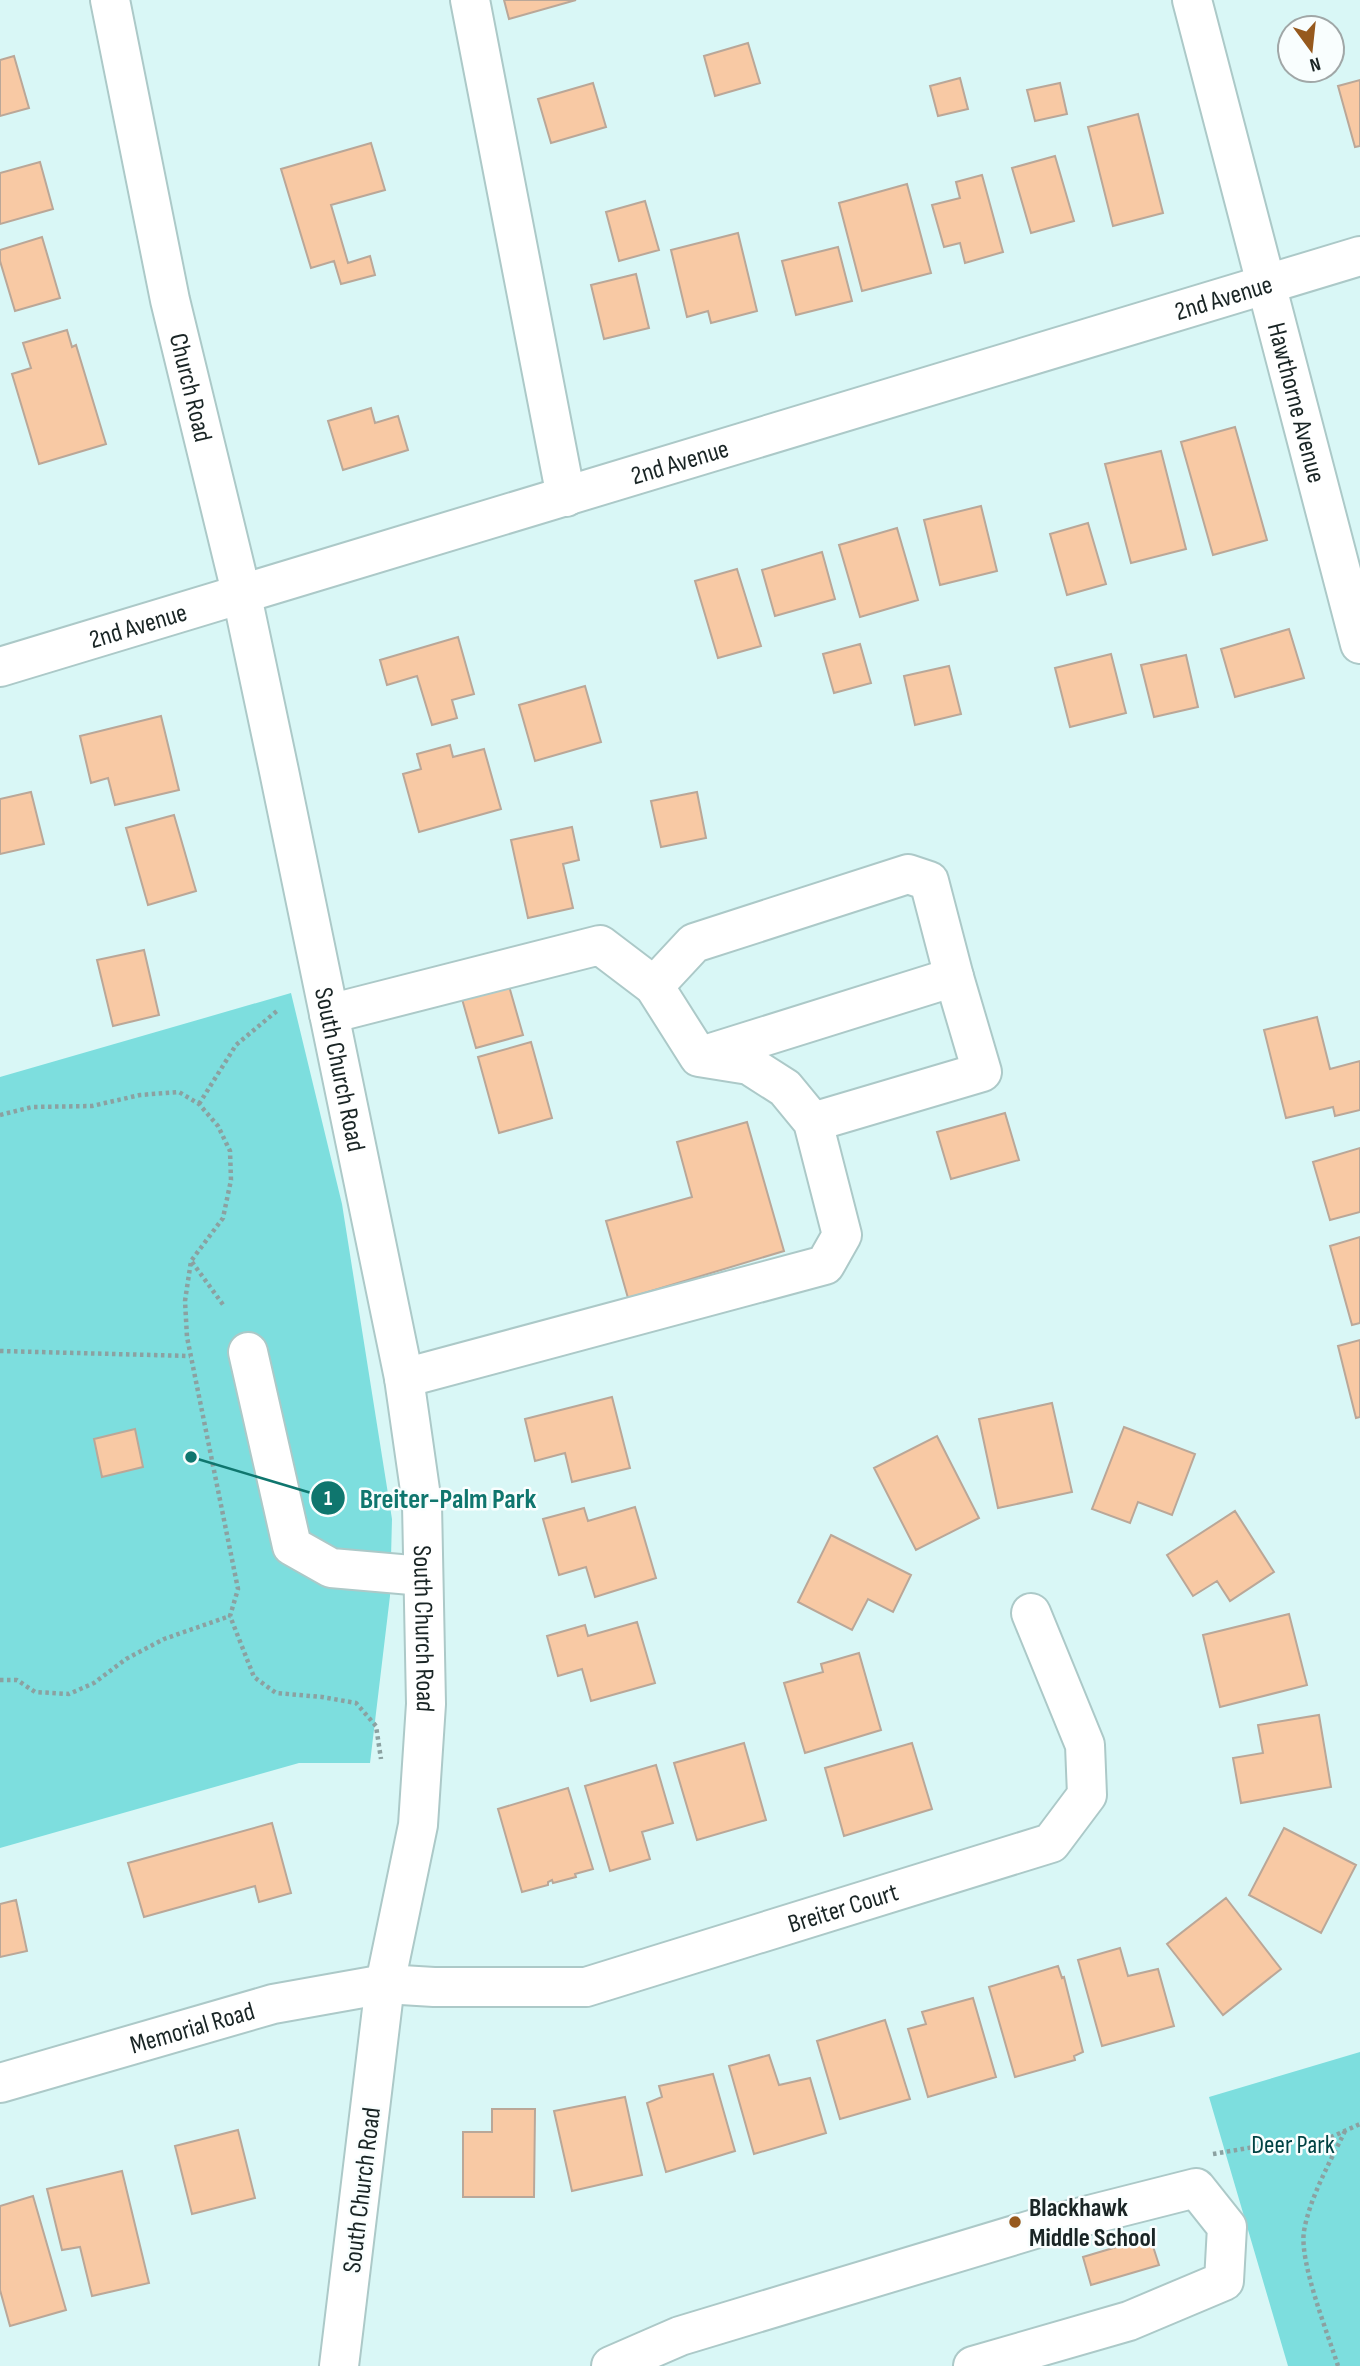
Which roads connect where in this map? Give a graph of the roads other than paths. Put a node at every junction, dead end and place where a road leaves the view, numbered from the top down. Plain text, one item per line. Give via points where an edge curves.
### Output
1 (110, 0) edge
2 (470, 0) edge
3 (1192, 0) edge
4 (1360, 256) edge
5 (1265, 284) junction
6 (566, 497) junction
7 (242, 596) junction
8 (1360, 644) edge
9 (0, 667) edge
10 (279, 771) joint
11 (954, 976) junction
12 (654, 986) junction
13 (329, 1014) junction
14 (699, 1057) junction
15 (813, 1122) junction
16 (247, 1352) dead end
17 (404, 1378) junction
18 (423, 1576) junction
19 (1031, 1614) dead end
20 (385, 1984) junction
21 (0, 2083) edge
22 (339, 2366) edge
23 (611, 2366) edge
24 (973, 2366) edge

1 - 7 street, Church Road via 170,300
2 - 6 street
3 - 5 street, Hawthorne Avenue
4 - 5 street, 2nd Avenue
5 - 6 street, 2nd Avenue
5 - 8 street, Hawthorne Avenue
6 - 7 street, 2nd Avenue
7 - 9 street, 2nd Avenue
7 - 10 street, Church Road
10 - 13 street, South Church Road
11 - 12 street via 929,881 908,874 694,943
11 - 14 street
11 - 15 street via 982,1072
12 - 13 street via 600,945
12 - 14 street
13 - 17 street, South Church Road
14 - 15 street via 749,1065 785,1088
15 - 17 street via 842,1235 825,1265
16 - 18 street via 292,1546 331,1568
17 - 18 street, South Church Road via 422,1504
18 - 20 street, South Church Road via 426,1704 418,1825
19 - 20 street, Breiter Court via 1084,1745 1087,1795 1051,1843 586,1987
20 - 21 street, Memorial Road via 274,2004
20 - 22 street, South Church Road
23 - 24 street via 680,2336 1038,2228 1196,2188 1227,2227 1224,2281 1129,2321

